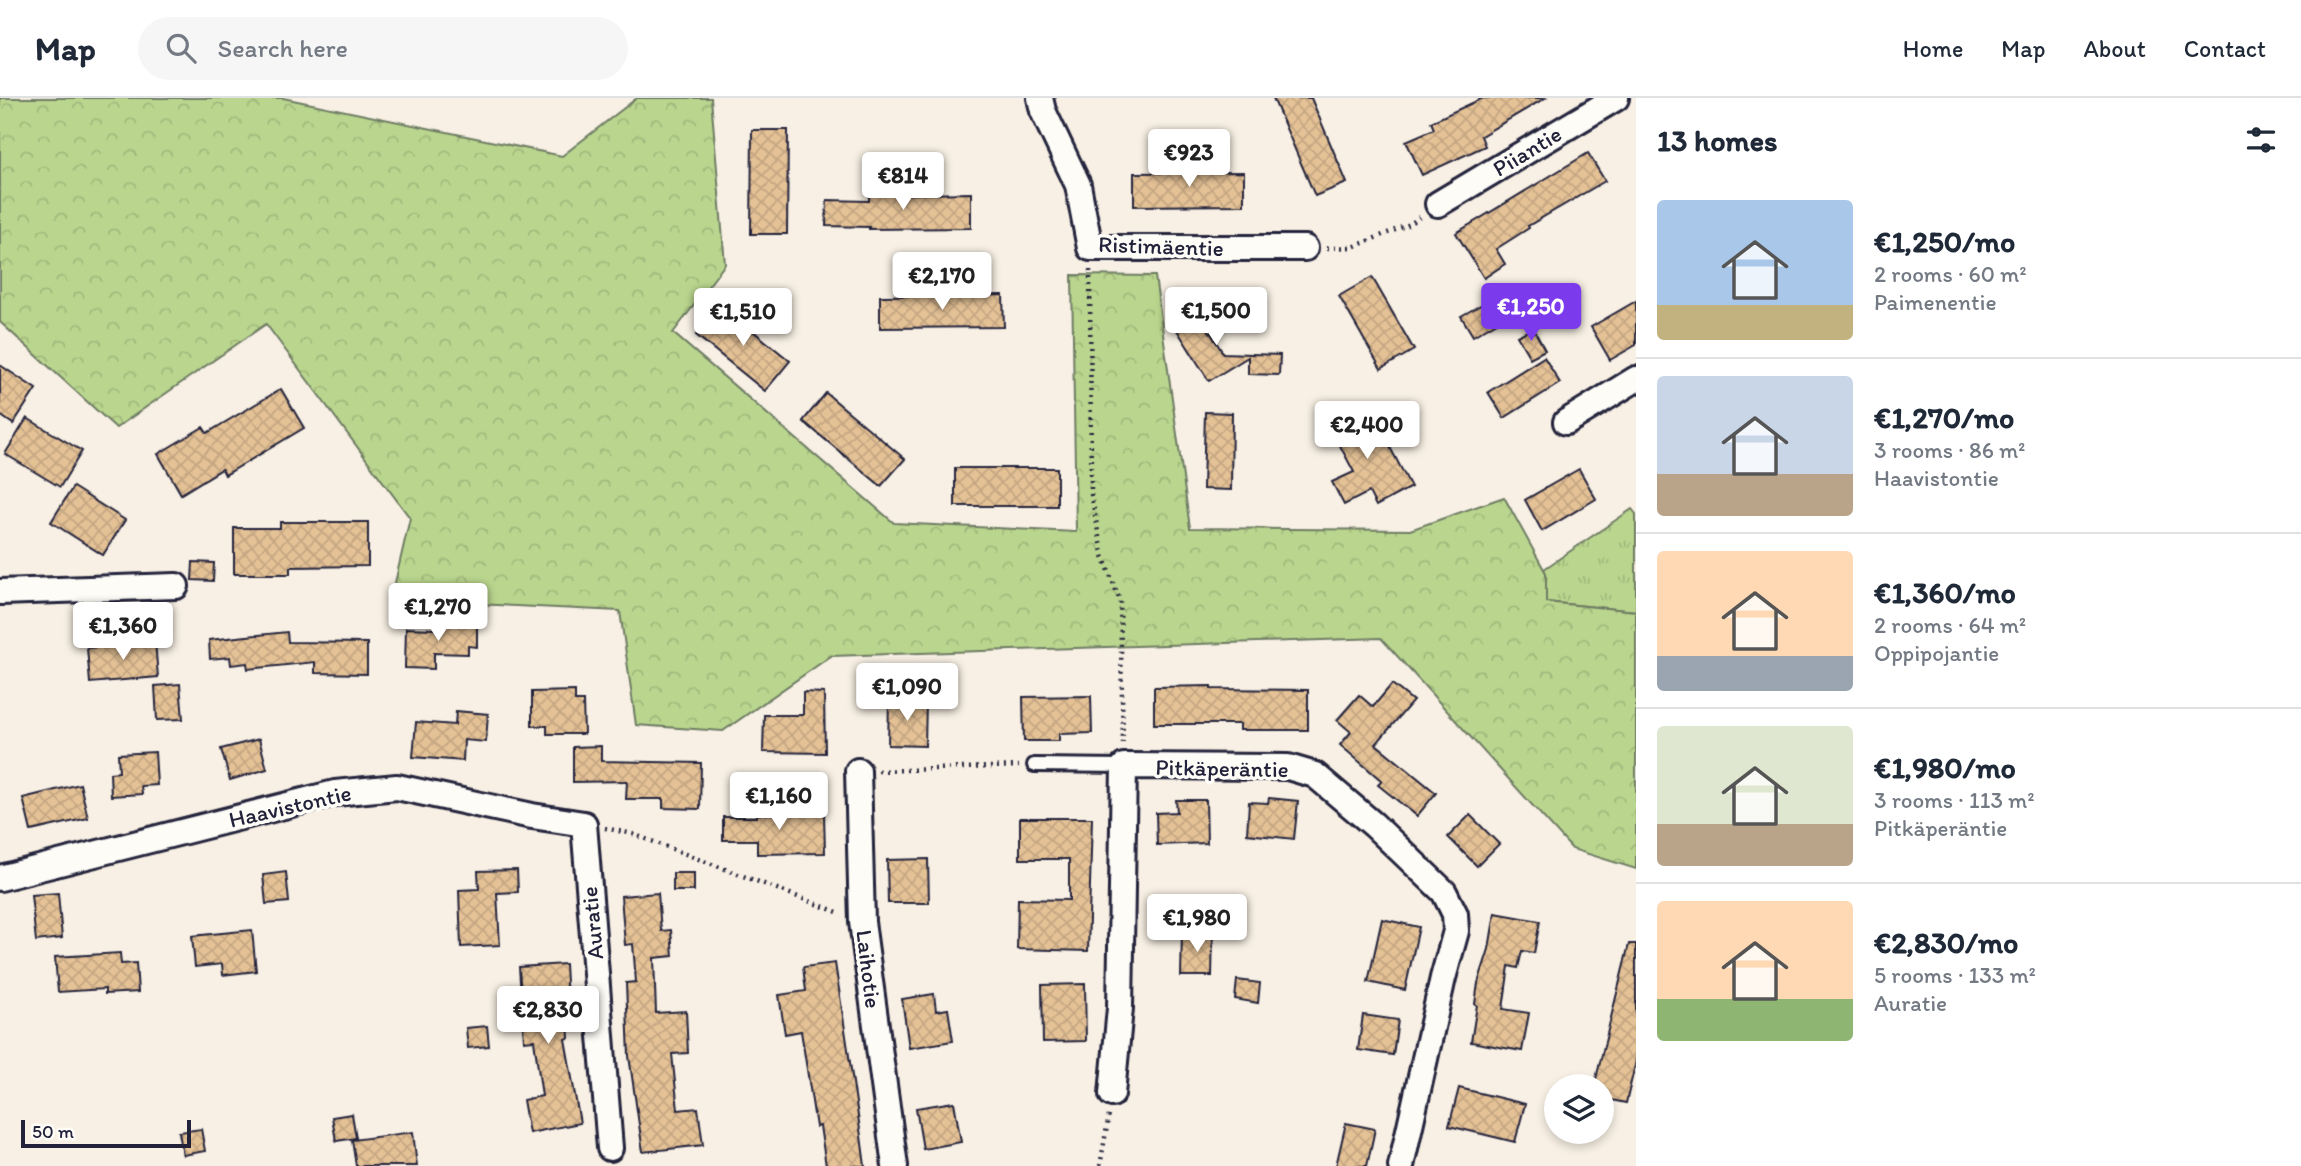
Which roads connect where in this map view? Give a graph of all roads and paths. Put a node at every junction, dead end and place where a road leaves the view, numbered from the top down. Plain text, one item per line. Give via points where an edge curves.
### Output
1 (1040, 98) edge
2 (1616, 98) edge
3 (1438, 204) joint
4 (1090, 248) junction
5 (1305, 248) joint
6 (1636, 379) edge
7 (1566, 422) dead end
8 (176, 586) dead end
9 (0, 592) edge
10 (1034, 765) joint
11 (1124, 766) junction
12 (858, 771) joint
13 (584, 824) junction
14 (0, 878) edge
15 (862, 922) junction
16 (1112, 1094) joint
17 (610, 1148) dead end
18 (895, 1166) edge
19 (1100, 1166) edge
20 (1401, 1166) edge

1 - 4 street, Ristimäentie via 1077,185
2 - 3 street, Piiantie
3 - 5 path via 1410,224 1353,247
4 - 5 street, Ristimäentie
4 - 11 path via 1091,494 1101,553 1120,601
6 - 7 street
8 - 9 street
10 - 11 lane
10 - 12 path
11 - 16 street, Pitkäperäntie via 1120,1009
11 - 20 street, Pitkäperäntie via 1288,767 1315,775 1444,892 1457,931
12 - 15 street, Laihotie
13 - 14 street, Haavistontie via 397,787 335,793
13 - 15 path via 633,834
13 - 17 street, Auratie
15 - 18 street, Laihotie
16 - 19 path

